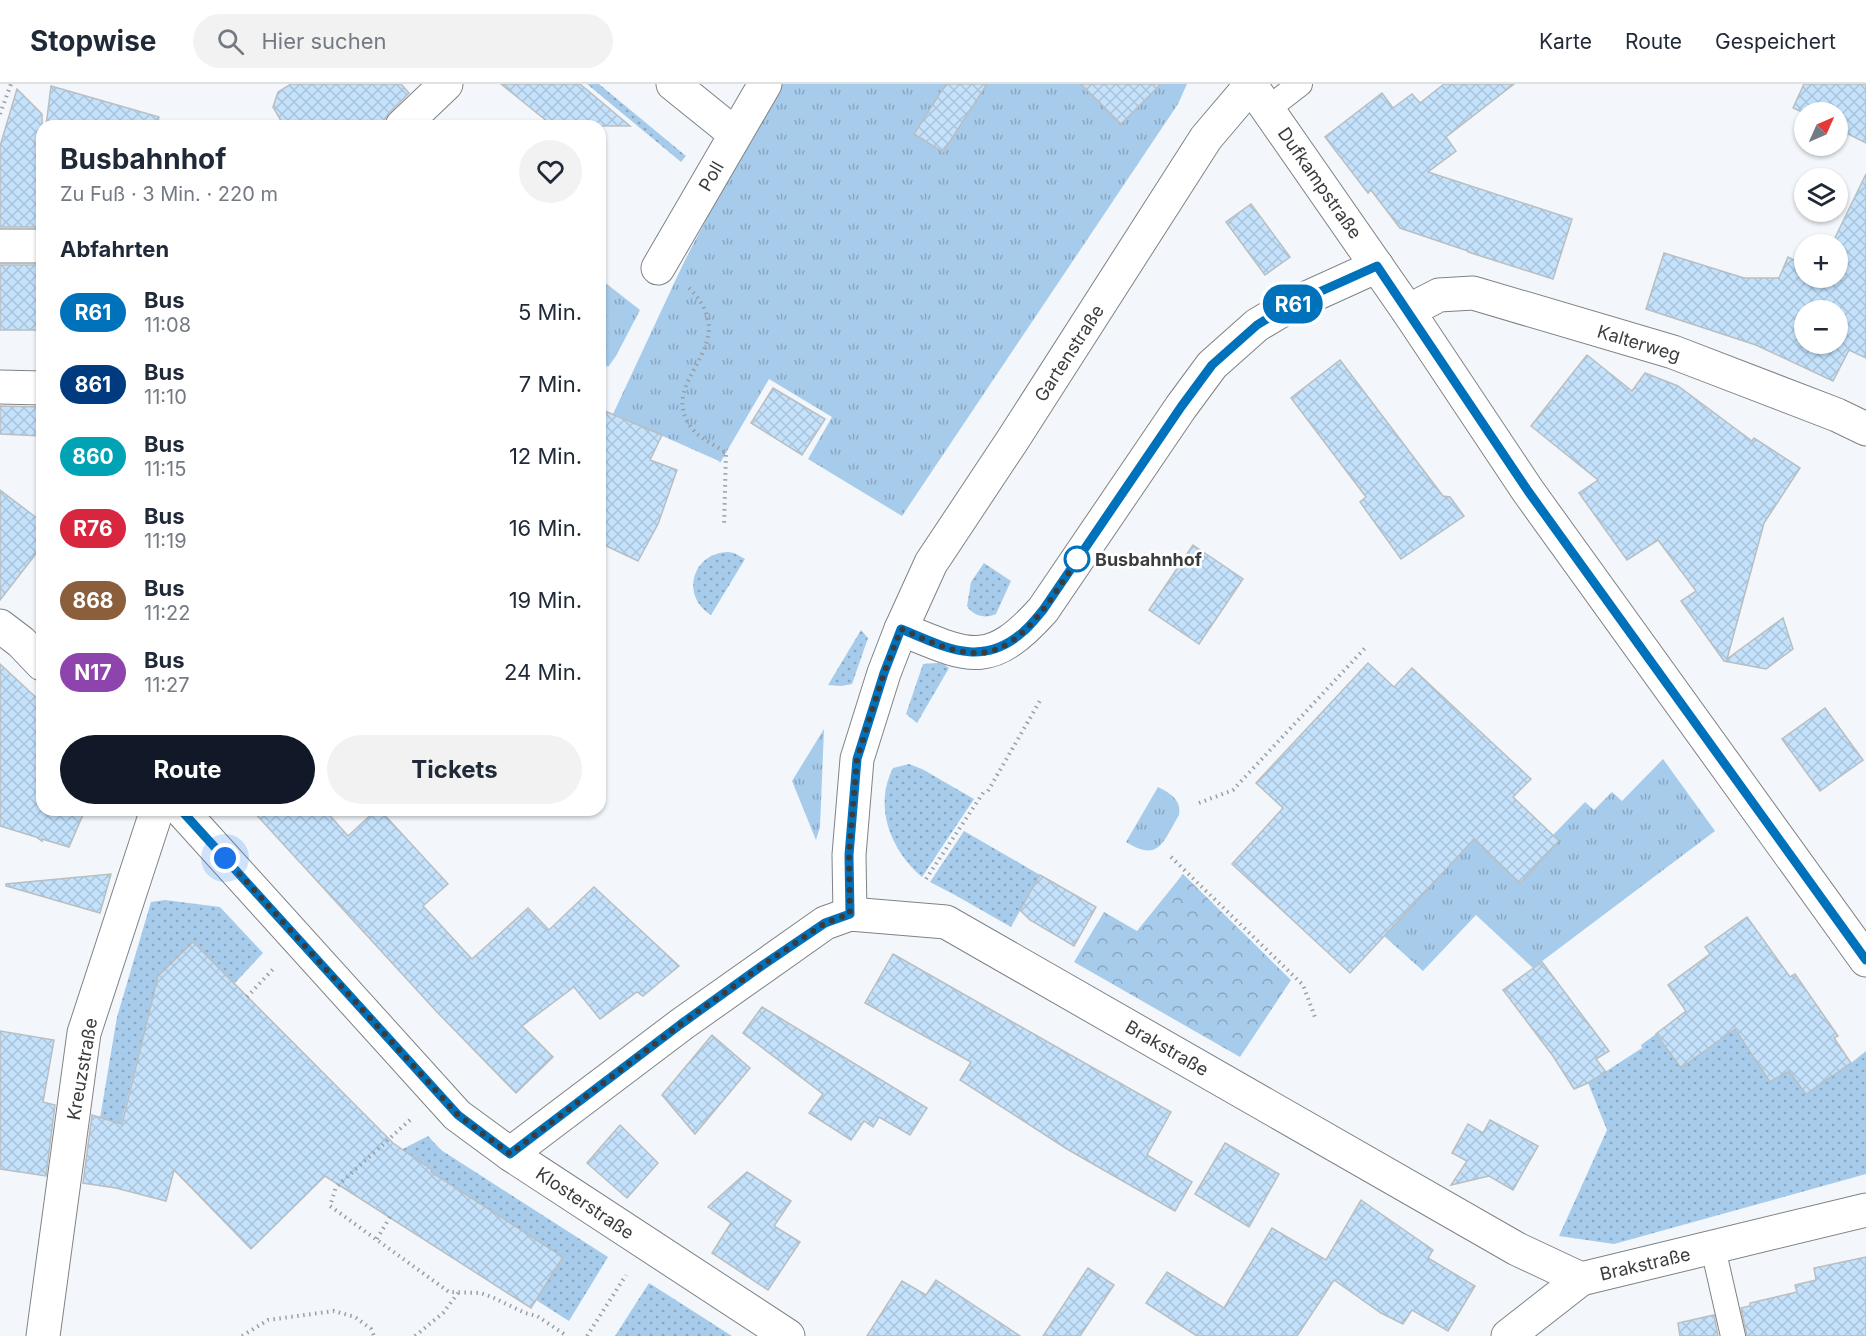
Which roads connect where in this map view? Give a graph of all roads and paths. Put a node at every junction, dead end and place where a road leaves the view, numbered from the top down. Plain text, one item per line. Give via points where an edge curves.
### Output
1 (11, 84) edge
2 (446, 84) edge
3 (673, 84) edge
4 (765, 84) edge
5 (1300, 84) edge
6 (1256, 92) edge
7 (0, 114) edge
8 (408, 120) edge
9 (735, 134) junction
10 (0, 246) edge
11 (36, 246) edge
12 (1377, 266) junction
13 (658, 268) joint
14 (1408, 311) junction
15 (0, 387) edge
16 (36, 388) edge
17 (1866, 429) edge
18 (724, 527) dead end
19 (0, 626) edge
20 (901, 629) junction
21 (1366, 647) dead end
22 (36, 658) edge
23 (1041, 699) dead end
24 (1199, 802) dead end
25 (155, 816) edge
26 (195, 816) edge
27 (1171, 857) dead end
28 (926, 879) dead end
29 (850, 914) junction
30 (1866, 960) edge
31 (1315, 1017) dead end
32 (438, 1094) junction
33 (510, 1154) junction
34 (1866, 1210) edge
35 (390, 1217) dead end
36 (377, 1239) junction
37 (646, 1244) junction
38 (1713, 1248) junction
39 (1581, 1279) junction
40 (458, 1292) junction
41 (780, 1334) edge
42 (43, 1336) edge
43 (242, 1336) edge
44 (374, 1336) edge
45 (415, 1336) edge
46 (567, 1336) edge
47 (587, 1336) edge
48 (1508, 1336) edge
49 (1733, 1336) edge

1 - 7 path
2 - 8 street
3 - 9 street
4 - 9 street, Poll
5 - 6 lane
6 - 12 street, Dufkampstraße
6 - 20 street, Gartenstraße via 1206,138 931,563
9 - 13 street, Poll
10 - 11 street
12 - 14 street, Dufkampstraße
12 - 20 street via 1288,306 1257,325 1212,365 1043,610 1024,631 993,651 976,653 938,645
13 - 18 path via 680,281 706,310 709,337 682,397 684,415 695,433 726,453
14 - 17 street, Kalterweg via 1439,295 1473,293 1673,352
14 - 30 street, Dufkampstraße via 1528,491
15 - 16 street
19 - 22 street
20 - 29 street, Gartenstraße via 857,759 849,855
21 - 24 path via 1233,790
23 - 28 path via 987,791
25 - 42 street, Kreuzstraße via 84,1033
26 - 32 street, Klosterstraße
27 - 31 path via 1303,985
29 - 33 street, Brakstraße via 825,923 763,965
29 - 39 street, Brakstraße via 946,922 1517,1249
32 - 33 street, Klosterstraße via 458,1115
32 - 36 path via 336,1187 330,1206
33 - 37 street, Klosterstraße
34 - 38 street, Brakstraße
35 - 36 path
36 - 40 path via 449,1292
37 - 41 street, Klosterstraße
37 - 47 path
38 - 39 street, Brakstraße
38 - 49 lane
39 - 48 street
40 - 45 path via 443,1313
40 - 46 path via 494,1298 537,1317
43 - 44 path via 268,1320 334,1311 355,1317

